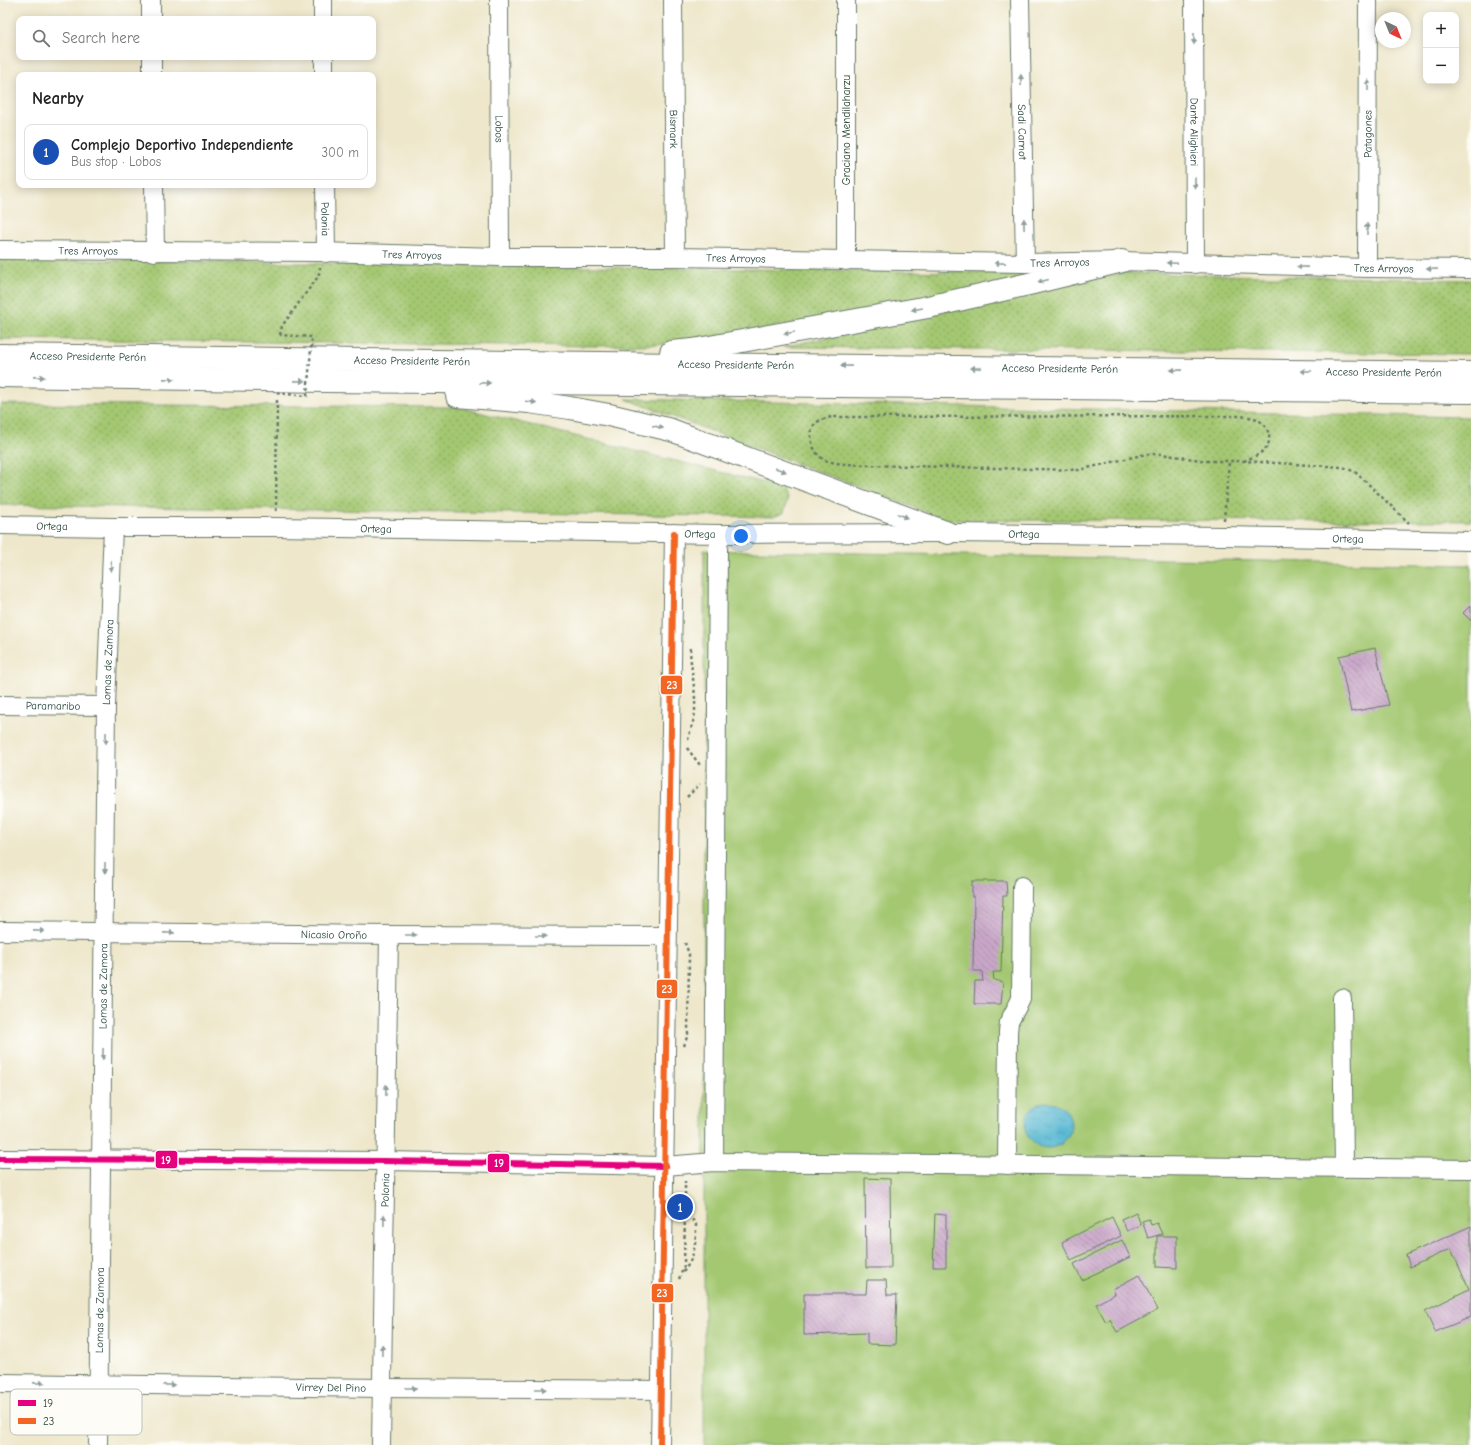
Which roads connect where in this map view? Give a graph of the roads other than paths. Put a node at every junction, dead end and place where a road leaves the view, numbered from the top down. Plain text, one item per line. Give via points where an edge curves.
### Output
1 (151, 0) edge
2 (323, 0) edge
3 (499, 0) edge
4 (673, 0) edge
5 (846, 0) edge
6 (1020, 0) edge
7 (1194, 0) edge
8 (1368, 0) edge
9 (151, 16) edge
10 (323, 16) edge
11 (152, 60) edge
12 (324, 60) edge
13 (152, 72) edge
14 (324, 72) edge
15 (154, 188) edge
16 (325, 188) edge
17 (0, 250) edge
18 (155, 252) junction
19 (323, 252) junction
20 (500, 257) junction
21 (675, 258) junction
22 (846, 261) junction
23 (1122, 261) junction
24 (1025, 263) junction
25 (1195, 264) junction
26 (1367, 268) junction
27 (1471, 269) edge
28 (0, 355) edge
29 (516, 362) junction
30 (1471, 373) edge
31 (0, 376) edge
32 (326, 381) junction
33 (1471, 392) edge
34 (0, 525) edge
35 (113, 527) junction
36 (674, 533) junction
37 (948, 533) junction
38 (720, 534) junction
39 (1471, 541) edge
40 (0, 705) edge
41 (106, 706) junction
42 (1022, 886) dead end
43 (0, 931) edge
44 (104, 932) junction
45 (389, 935) junction
46 (675, 937) junction
47 (1342, 998) dead end
48 (0, 1158) edge
49 (101, 1160) junction
50 (385, 1161) junction
51 (714, 1162) junction
52 (1008, 1165) junction
53 (665, 1166) junction
54 (1344, 1168) junction
55 (1471, 1169) edge
56 (0, 1383) edge
57 (99, 1384) junction
58 (382, 1388) junction
59 (99, 1389) edge
60 (662, 1390) junction
61 (98, 1435) edge
62 (98, 1445) edge
63 (381, 1445) edge
64 (660, 1445) edge

1 - 9 street
2 - 10 street
3 - 20 street, Lobos
4 - 21 street, Bismark
5 - 22 street, Graciano Mendilaharzu
24 -> 6 street, Sadi Carnot
7 -> 25 street, Dante Alighieri
26 -> 8 street, Patagones
11 - 13 street
12 - 14 street
15 - 18 street
16 - 19 street, Polonia
17 - 18 street, Tres Arroyos
18 - 19 street, Tres Arroyos
19 - 20 street, Tres Arroyos
20 - 21 street, Tres Arroyos
21 - 22 street, Tres Arroyos
24 -> 22 street, Tres Arroyos
23 - 24 street, Tres Arroyos
25 -> 23 street, Tres Arroyos
23 -> 29 highway via 928,307 692,350 666,353 602,353
26 -> 25 street, Tres Arroyos
27 -> 26 street, Tres Arroyos
28 - 29 highway, Acceso Presidente Perón
30 -> 29 highway, Acceso Presidente Perón
31 -> 32 highway, Acceso Presidente Perón
32 -> 33 highway, Acceso Presidente Perón
32 -> 37 highway via 372,393 529,402 609,415 671,430
34 - 35 street, Ortega
35 - 36 street, Ortega
35 -> 41 street, Lomas de Zamora
36 - 38 street, Ortega
36 - 46 street
37 - 38 street, Ortega
37 - 39 street, Ortega
38 - 51 street
40 - 41 street, Paramaribo
41 -> 44 street, Lomas de Zamora
42 - 52 street via 1021,1000 1009,1022 1008,1032
43 -> 44 street, Nicasio Oroño
44 -> 45 street, Nicasio Oroño
44 -> 49 street, Lomas de Zamora
45 -> 46 street, Nicasio Oroño
50 -> 45 street, Polonia
46 - 53 street
47 - 54 street
48 - 49 street
49 - 50 street
49 - 57 street, Lomas de Zamora
50 - 53 street
58 -> 50 street, Polonia
51 - 52 street
51 - 53 street
52 - 54 street
53 - 60 street
54 - 55 street
56 -> 57 street, Virrey Del Pino
57 -> 58 street, Virrey Del Pino
57 - 59 street, Lomas de Zamora
58 -> 60 street, Virrey Del Pino
58 - 63 street, Polonia
60 - 64 street
61 - 62 street, Lomas de Zamora

